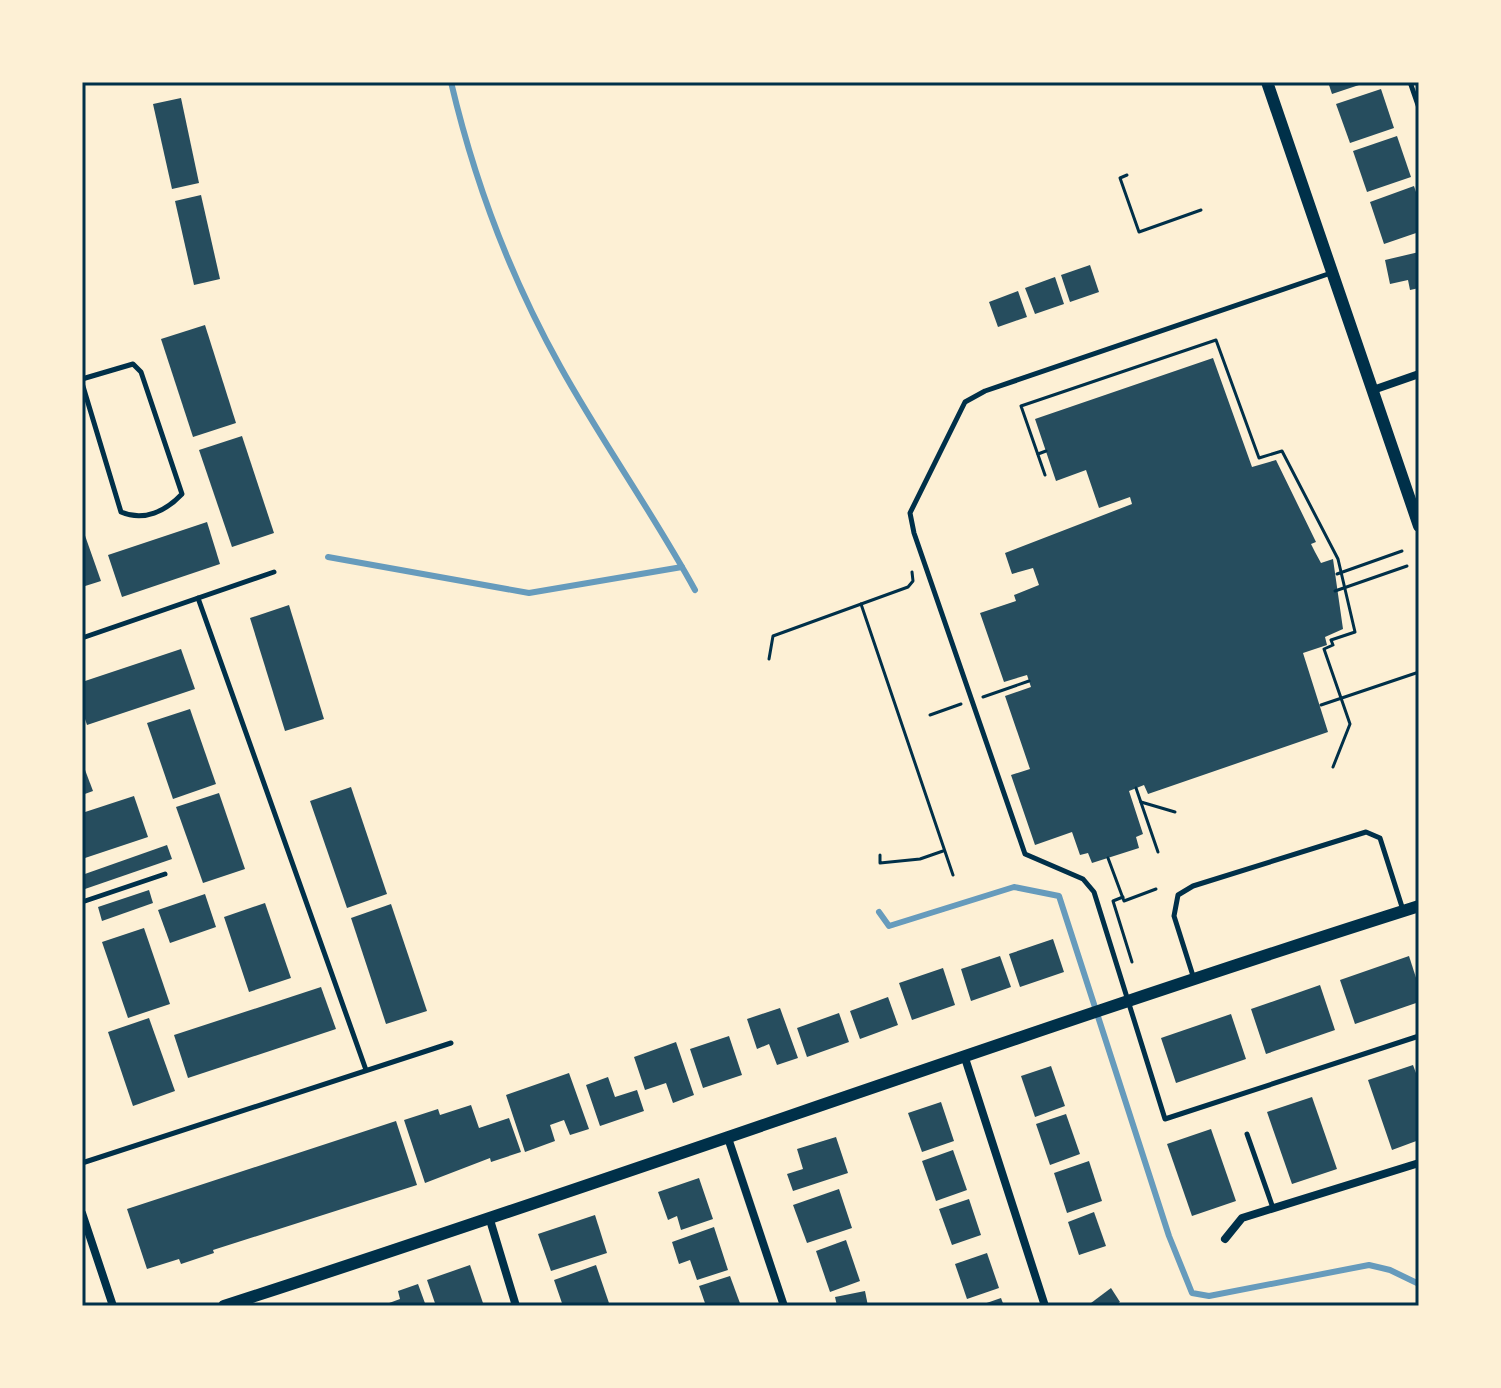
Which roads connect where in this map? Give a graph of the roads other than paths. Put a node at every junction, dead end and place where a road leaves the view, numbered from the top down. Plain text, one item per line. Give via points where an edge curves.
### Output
1 (1267, 82) edge
2 (1410, 82) edge
3 (1419, 108) edge
4 (1332, 272) junction
5 (1419, 374) edge
6 (82, 381) edge
7 (1373, 390) junction
8 (1419, 526) edge
9 (274, 572) dead end
10 (198, 598) junction
11 (82, 638) edge
12 (165, 874) dead end
13 (82, 902) edge
14 (1419, 906) edge
15 (1404, 911) junction
16 (1194, 979) junction
17 (1126, 1001) junction
18 (1419, 1036) edge
19 (451, 1043) dead end
20 (964, 1055) junction
21 (366, 1070) junction
22 (1247, 1134) dead end
23 (728, 1138) junction
24 (82, 1163) edge
25 (1419, 1163) edge
26 (1273, 1209) junction
27 (82, 1213) edge
28 (490, 1220) junction
29 (85, 1235) edge
30 (1225, 1239) dead end
31 (113, 1306) edge
32 (224, 1306) edge
33 (516, 1306) edge
34 (784, 1306) edge
35 (1045, 1306) edge

1 - 4 street
2 - 3 lane
4 - 7 street
4 - 17 lane via 965,402 910,513 1025,854 1083,879 1094,892
5 - 7 street
6 - 6 lane via 133,364 141,372 182,494 168,509 134,518 121,512
7 - 8 street
9 - 10 lane
10 - 11 lane
10 - 21 lane
12 - 13 lane
14 - 15 street
15 - 16 street
15 - 16 lane via 1380,838 1366,832 1308,848 1178,895 1174,916
16 - 17 street
17 - 18 lane via 1165,1119
17 - 20 street
19 - 21 lane
20 - 23 street
20 - 35 street
21 - 24 lane
22 - 26 lane
23 - 28 street
23 - 34 street
25 - 26 street
26 - 30 street via 1242,1218
27 - 29 street
28 - 32 street
28 - 33 street
29 - 31 street

